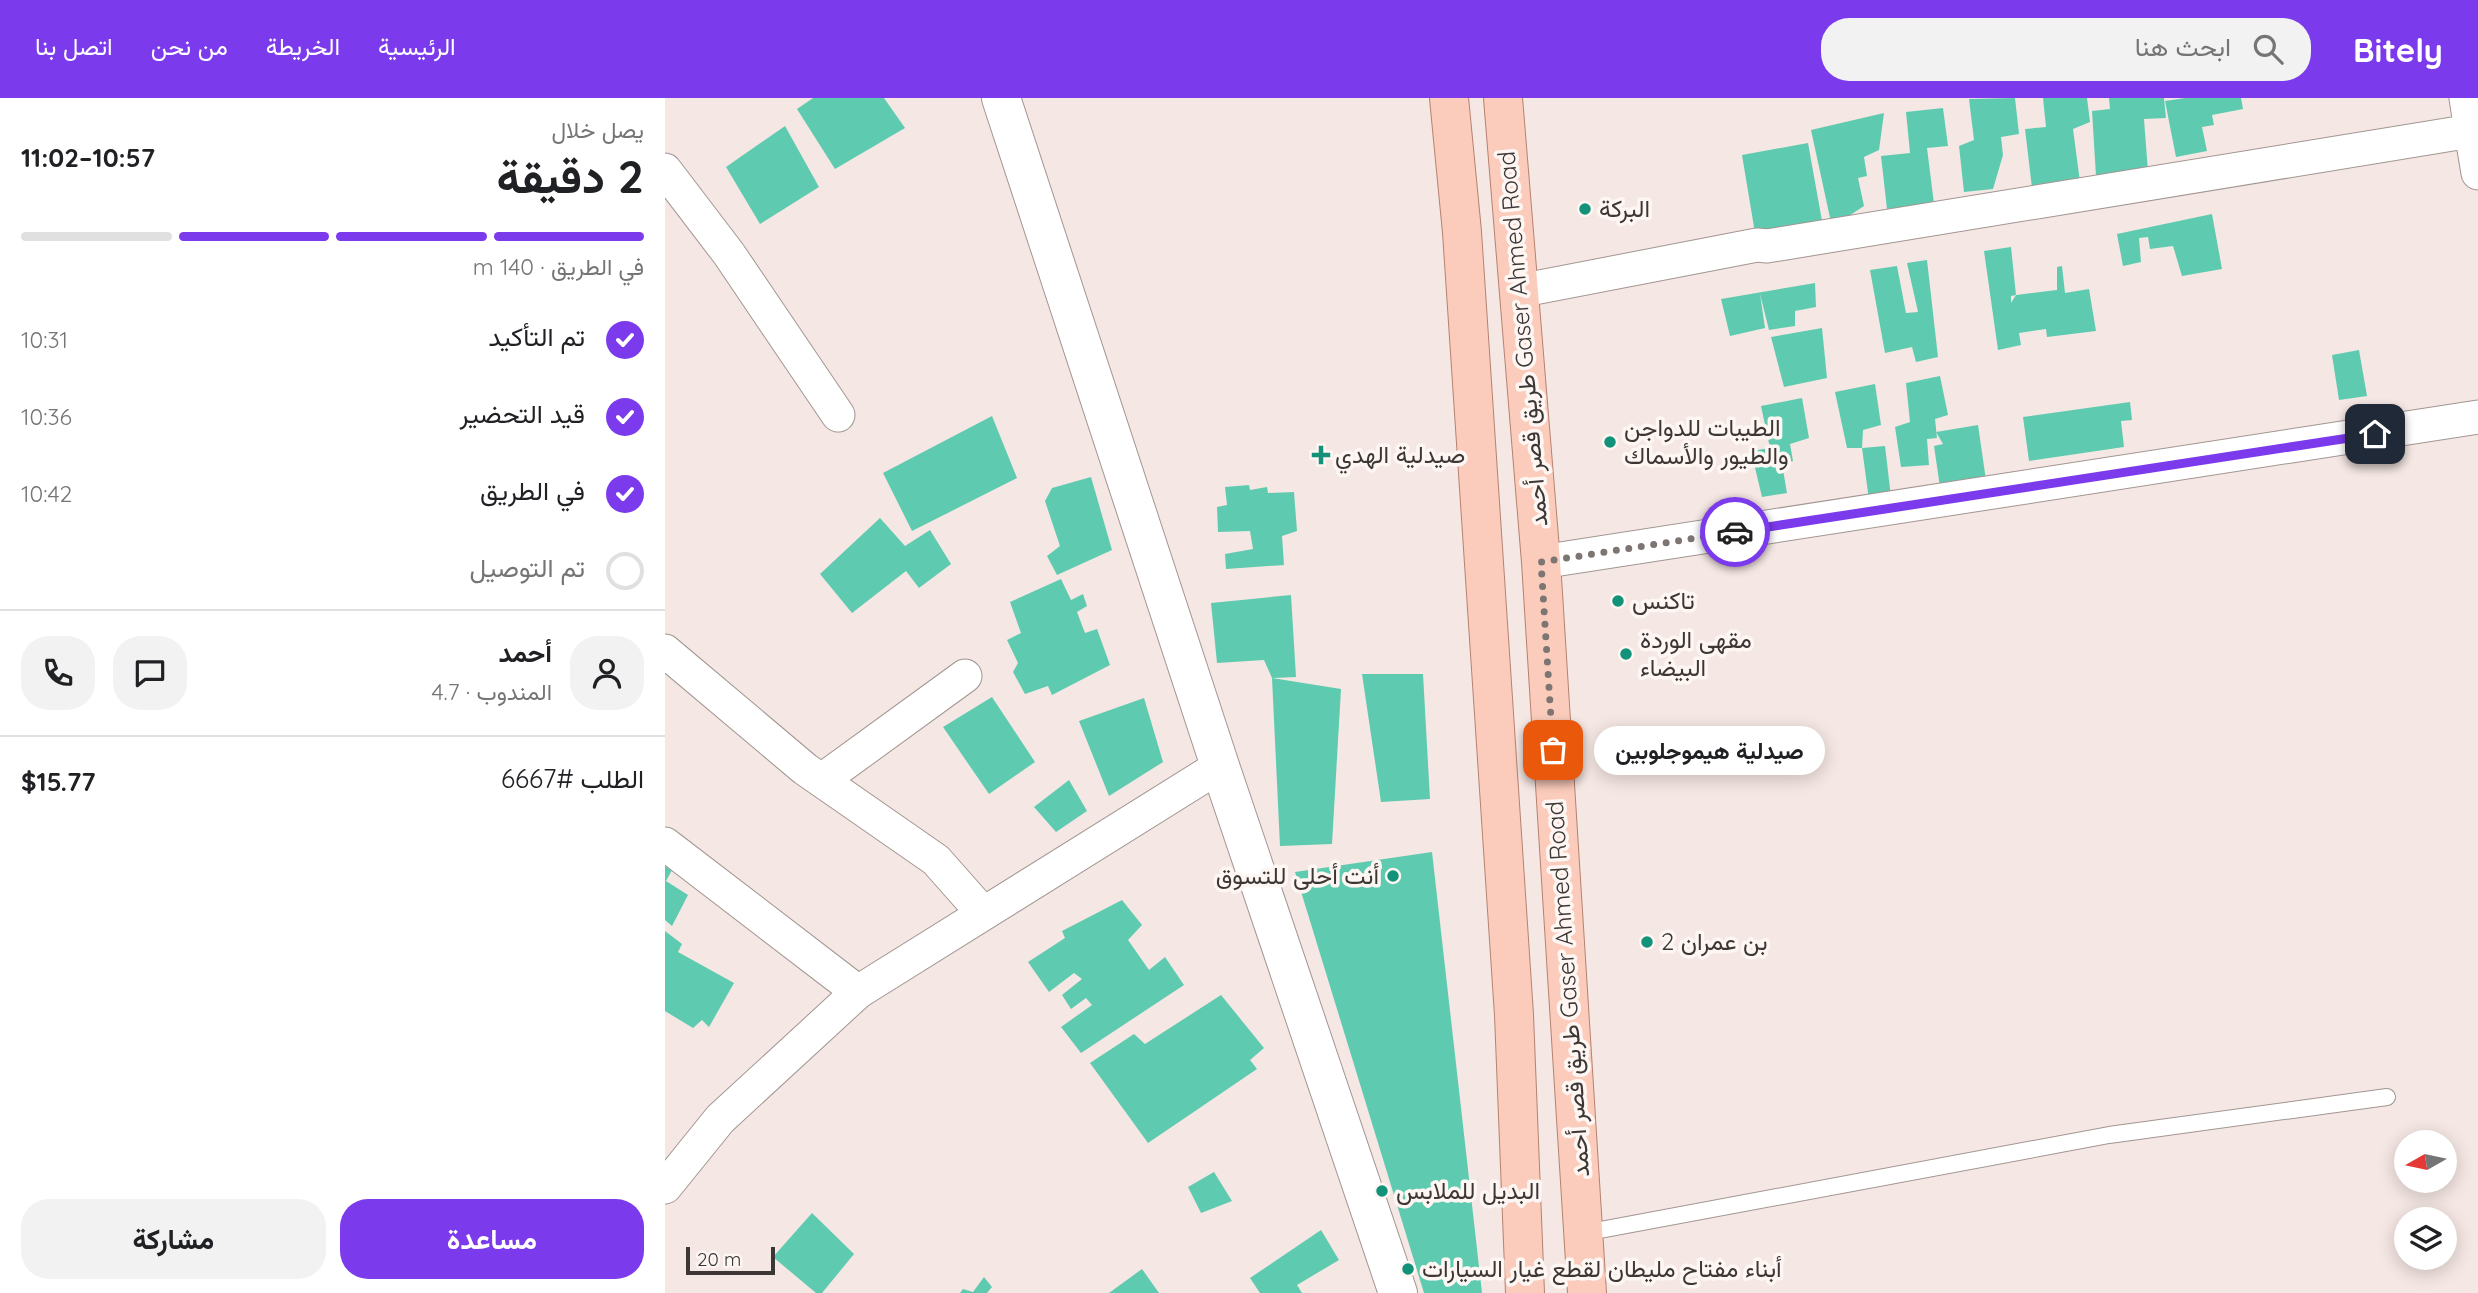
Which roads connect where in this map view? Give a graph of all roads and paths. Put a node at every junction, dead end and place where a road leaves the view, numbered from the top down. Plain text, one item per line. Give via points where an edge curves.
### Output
1 (1001, 98) edge
2 (1448, 98) edge
3 (2466, 98) edge
4 (1504, 101) edge
5 (2471, 131) junction
6 (665, 170) edge
7 (2478, 173) edge
8 (1519, 291) junction
9 (838, 415) dead end
10 (2478, 417) edge
11 (1541, 562) junction
12 (665, 651) edge
13 (965, 676) dead end
14 (1220, 766) junction
15 (822, 780) junction
16 (665, 844) edge
17 (982, 912) junction
18 (857, 992) junction
19 (2387, 1097) dead end
20 (665, 1187) edge
21 (1584, 1233) junction
22 (1398, 1293) edge
23 (1525, 1293) edge
24 (1587, 1293) edge

1 - 14 street
2 - 23 main road, طريق قصر أحمد Gaser Ahmed Road via 1462,232 1512,987
3 - 5 street
4 - 8 main road, طريق قصر أحمد Gaser Ahmed Road
5 - 7 street
5 - 8 street via 1767,246 1757,244
6 - 9 street via 736,264
8 - 11 main road, طريق قصر أحمد Gaser Ahmed Road
10 - 11 street
11 - 21 main road, طريق قصر أحمد Gaser Ahmed Road
12 - 15 street
13 - 15 street
14 - 17 street
14 - 22 street
15 - 17 street via 936,860
16 - 18 street
17 - 18 street
18 - 20 street via 720,1119
19 - 21 lane via 2109,1135
21 - 24 main road, طريق قصر أحمد Gaser Ahmed Road

